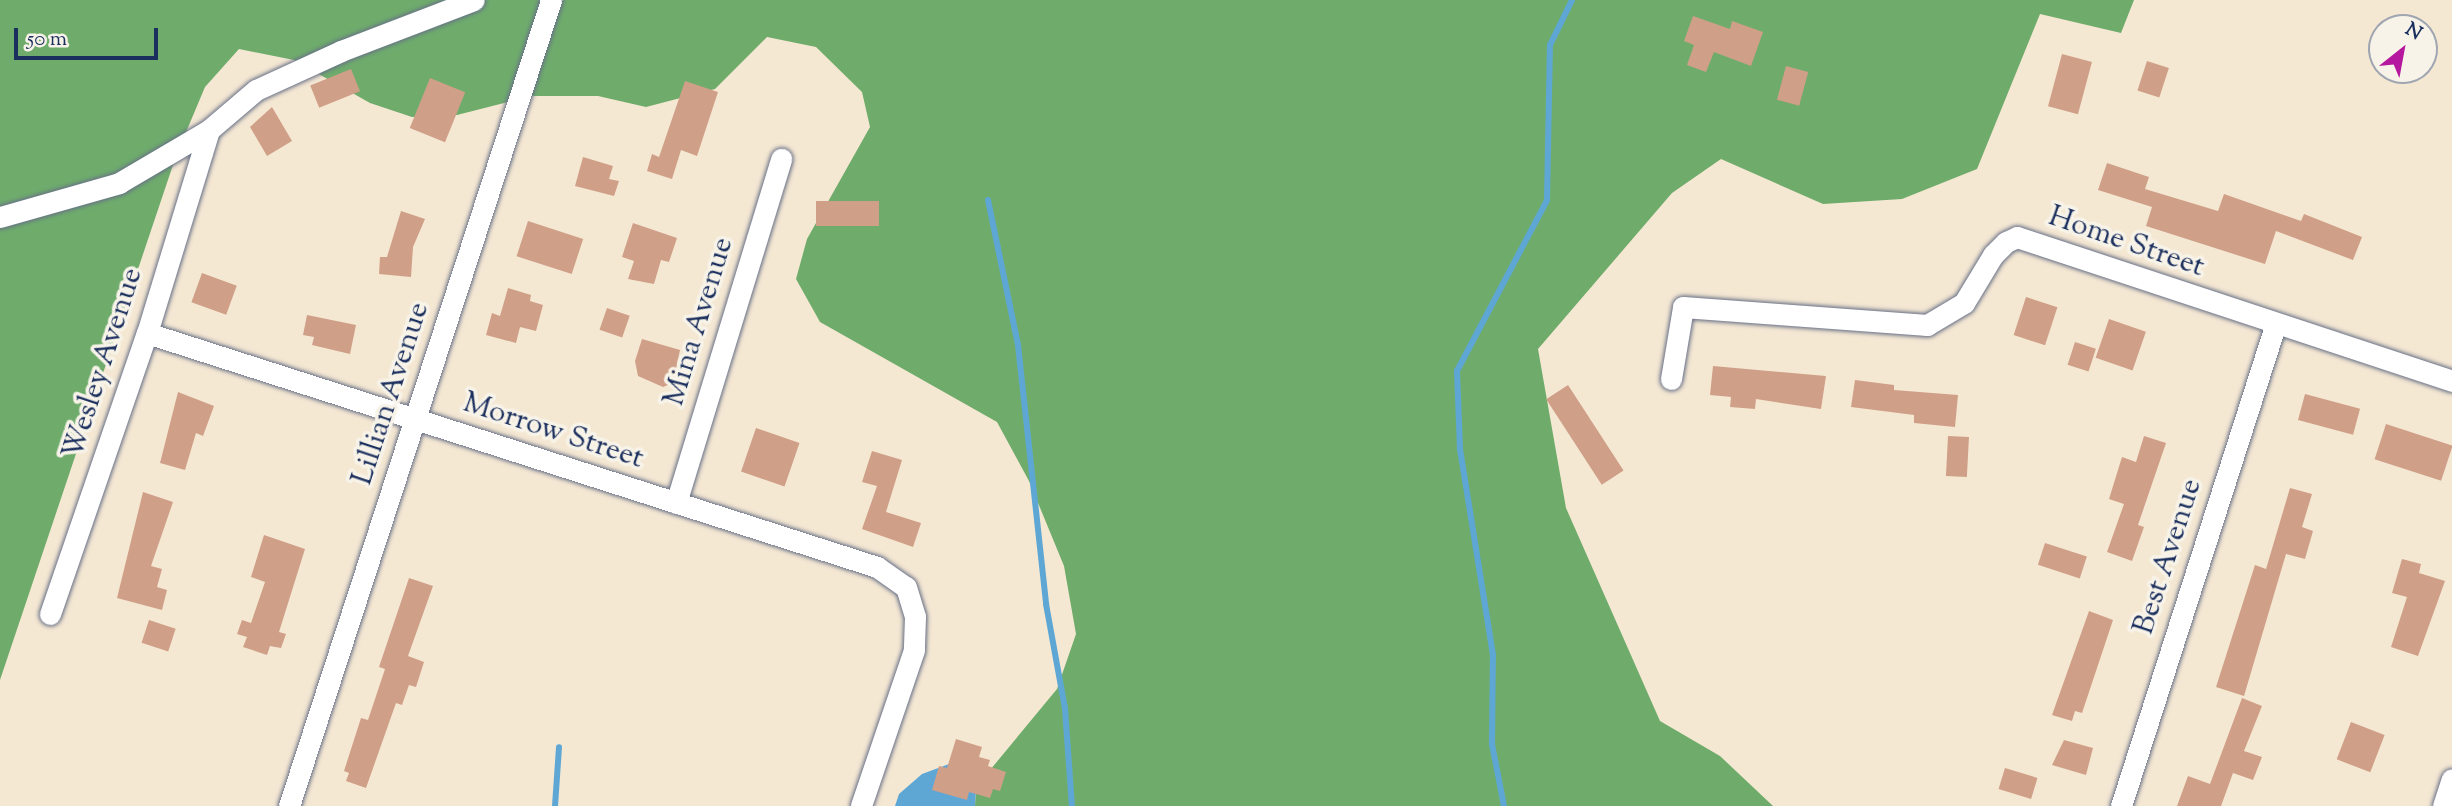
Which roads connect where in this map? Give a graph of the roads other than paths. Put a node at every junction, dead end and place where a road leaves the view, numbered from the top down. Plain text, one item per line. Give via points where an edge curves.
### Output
1 (474, 0) edge
2 (551, 0) edge
3 (209, 130) junction
4 (781, 159) dead end
5 (0, 217) edge
6 (2275, 326) junction
7 (147, 333) junction
8 (1671, 379) dead end
9 (2452, 381) edge
10 (416, 419) junction
11 (676, 503) junction
12 (50, 614) dead end
13 (2452, 779) edge
14 (289, 806) edge
15 (861, 806) edge
16 (2120, 806) edge
17 (2443, 806) edge

1 - 3 street via 341,51 256,90
2 - 10 street, Lillian Avenue
3 - 5 street via 118,183
3 - 7 street, Wesley Avenue
4 - 11 street, Mina Avenue
6 - 8 street, Home Street via 2018,237 1993,255 1964,303 1927,325 1683,307
6 - 9 street, Home Street
6 - 16 street, Best Avenue
7 - 10 street, Morrow Street
7 - 12 street, Wesley Avenue
10 - 11 street, Morrow Street
10 - 14 street, Lillian Avenue
11 - 15 street, Morrow Street via 877,568 906,586 915,617 914,650
13 - 17 street

